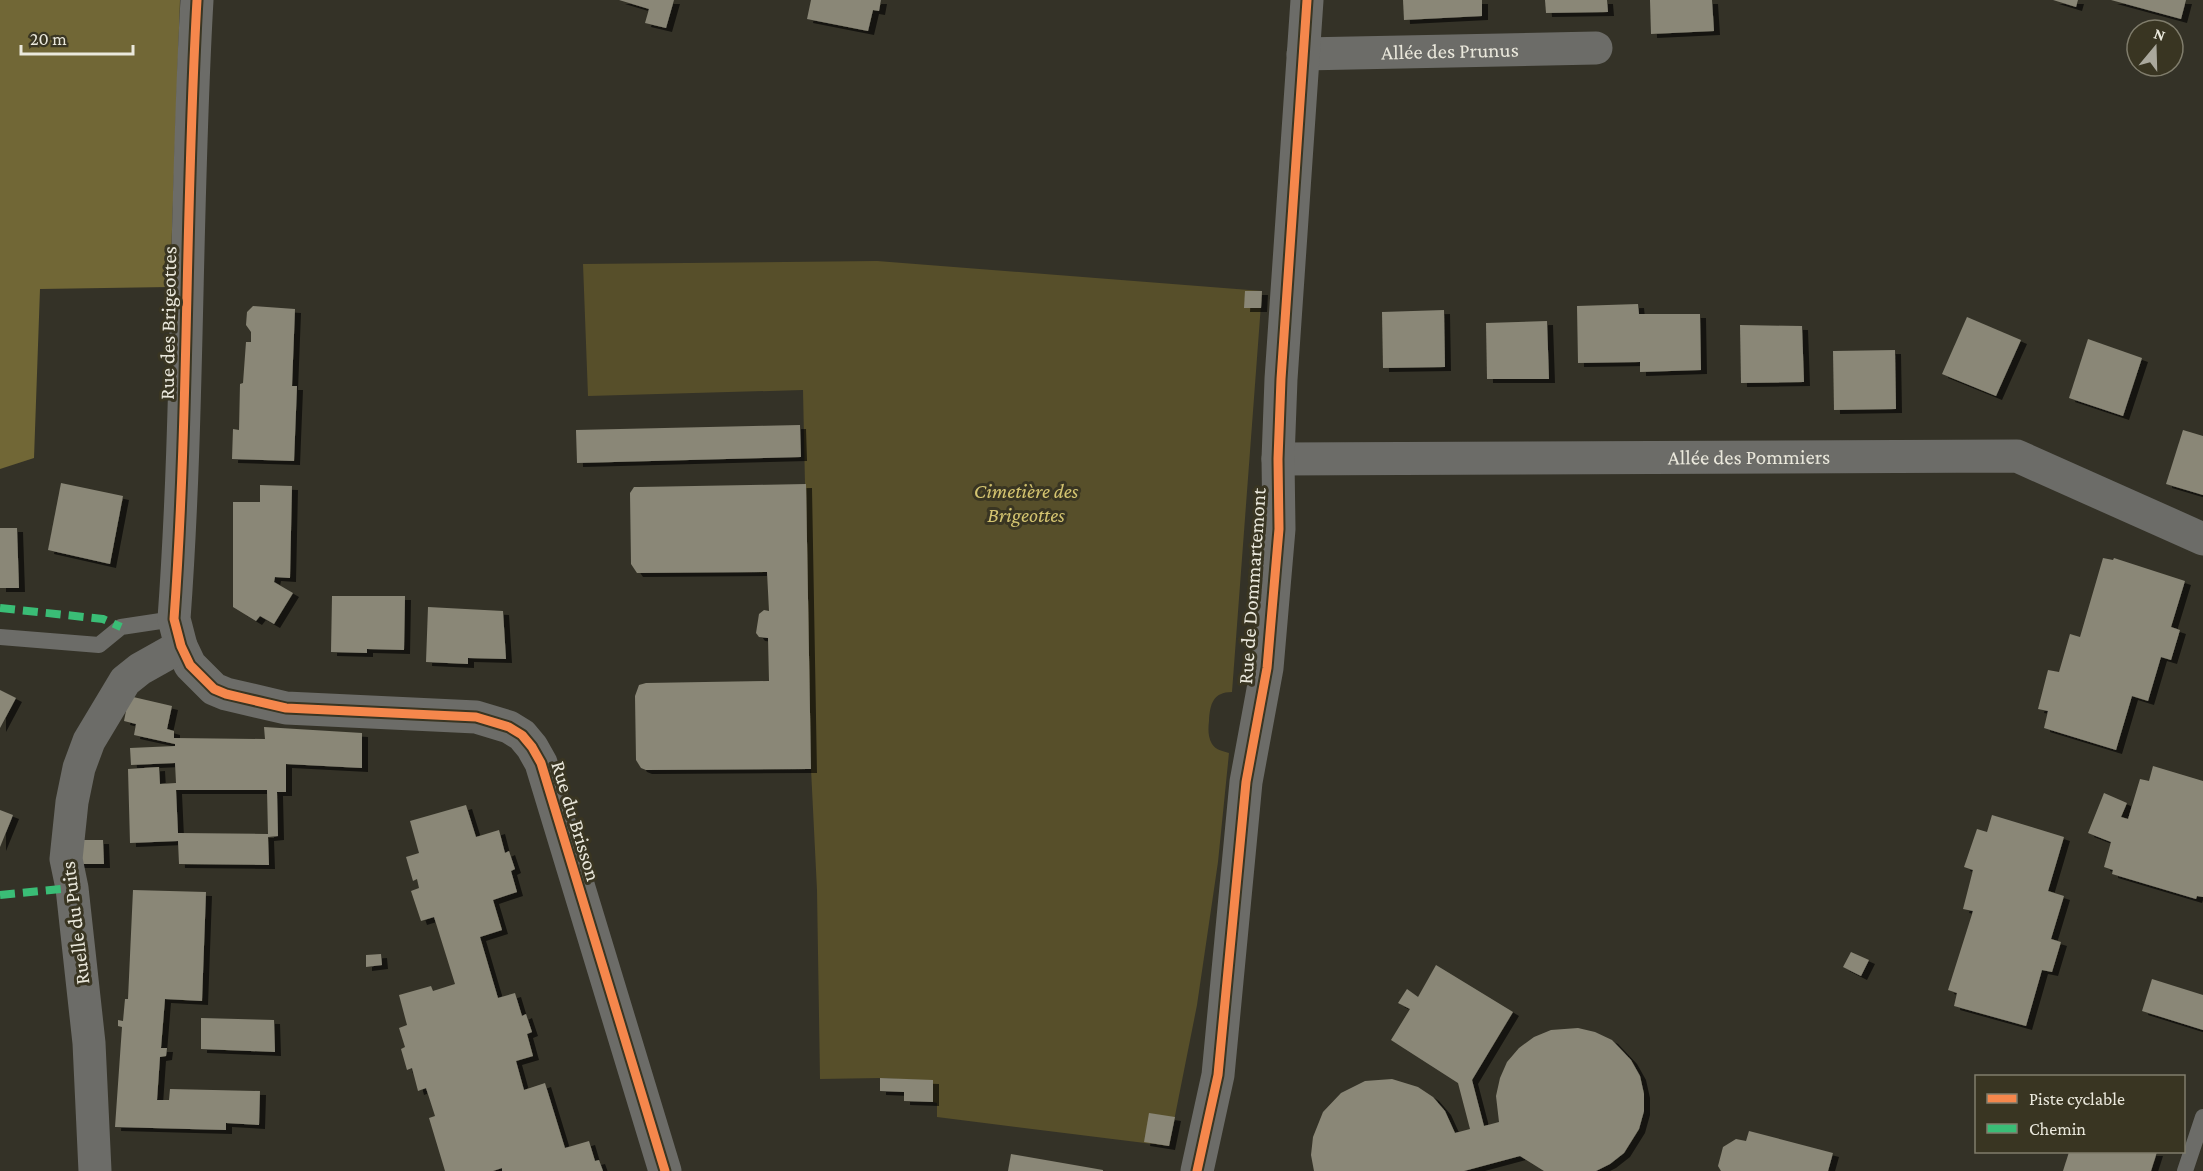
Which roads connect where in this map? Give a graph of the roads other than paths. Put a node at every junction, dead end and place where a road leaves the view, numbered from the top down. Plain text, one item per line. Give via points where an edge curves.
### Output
1 (197, 0) edge
2 (1307, 0) edge
3 (1596, 48) dead end
4 (1303, 54) junction
5 (1278, 459) junction
6 (2203, 539) edge
7 (177, 633) junction
8 (0, 637) edge
9 (2203, 1117) edge
10 (95, 1171) edge
11 (665, 1171) edge
12 (1197, 1171) edge
13 (2185, 1171) edge

1 - 7 street, Rue des Brigeottes
2 - 4 street, Rue de Dommartemont
3 - 4 street, Allée des Prunus
4 - 5 street, Rue de Dommartemont
5 - 6 street, Allée des Pommiers via 2017,456
5 - 12 street, Rue de Dommartemont via 1279,529 1267,668 1246,782 1218,1075
7 - 8 lane via 121,627 99,645
7 - 10 street, Ruelle du Puits via 125,681 89,741 72,802 66,859 89,1043
7 - 11 street, Rue du Brisson via 190,665 214,689 226,694 286,708 476,717 522,735 541,763
9 - 13 lane

